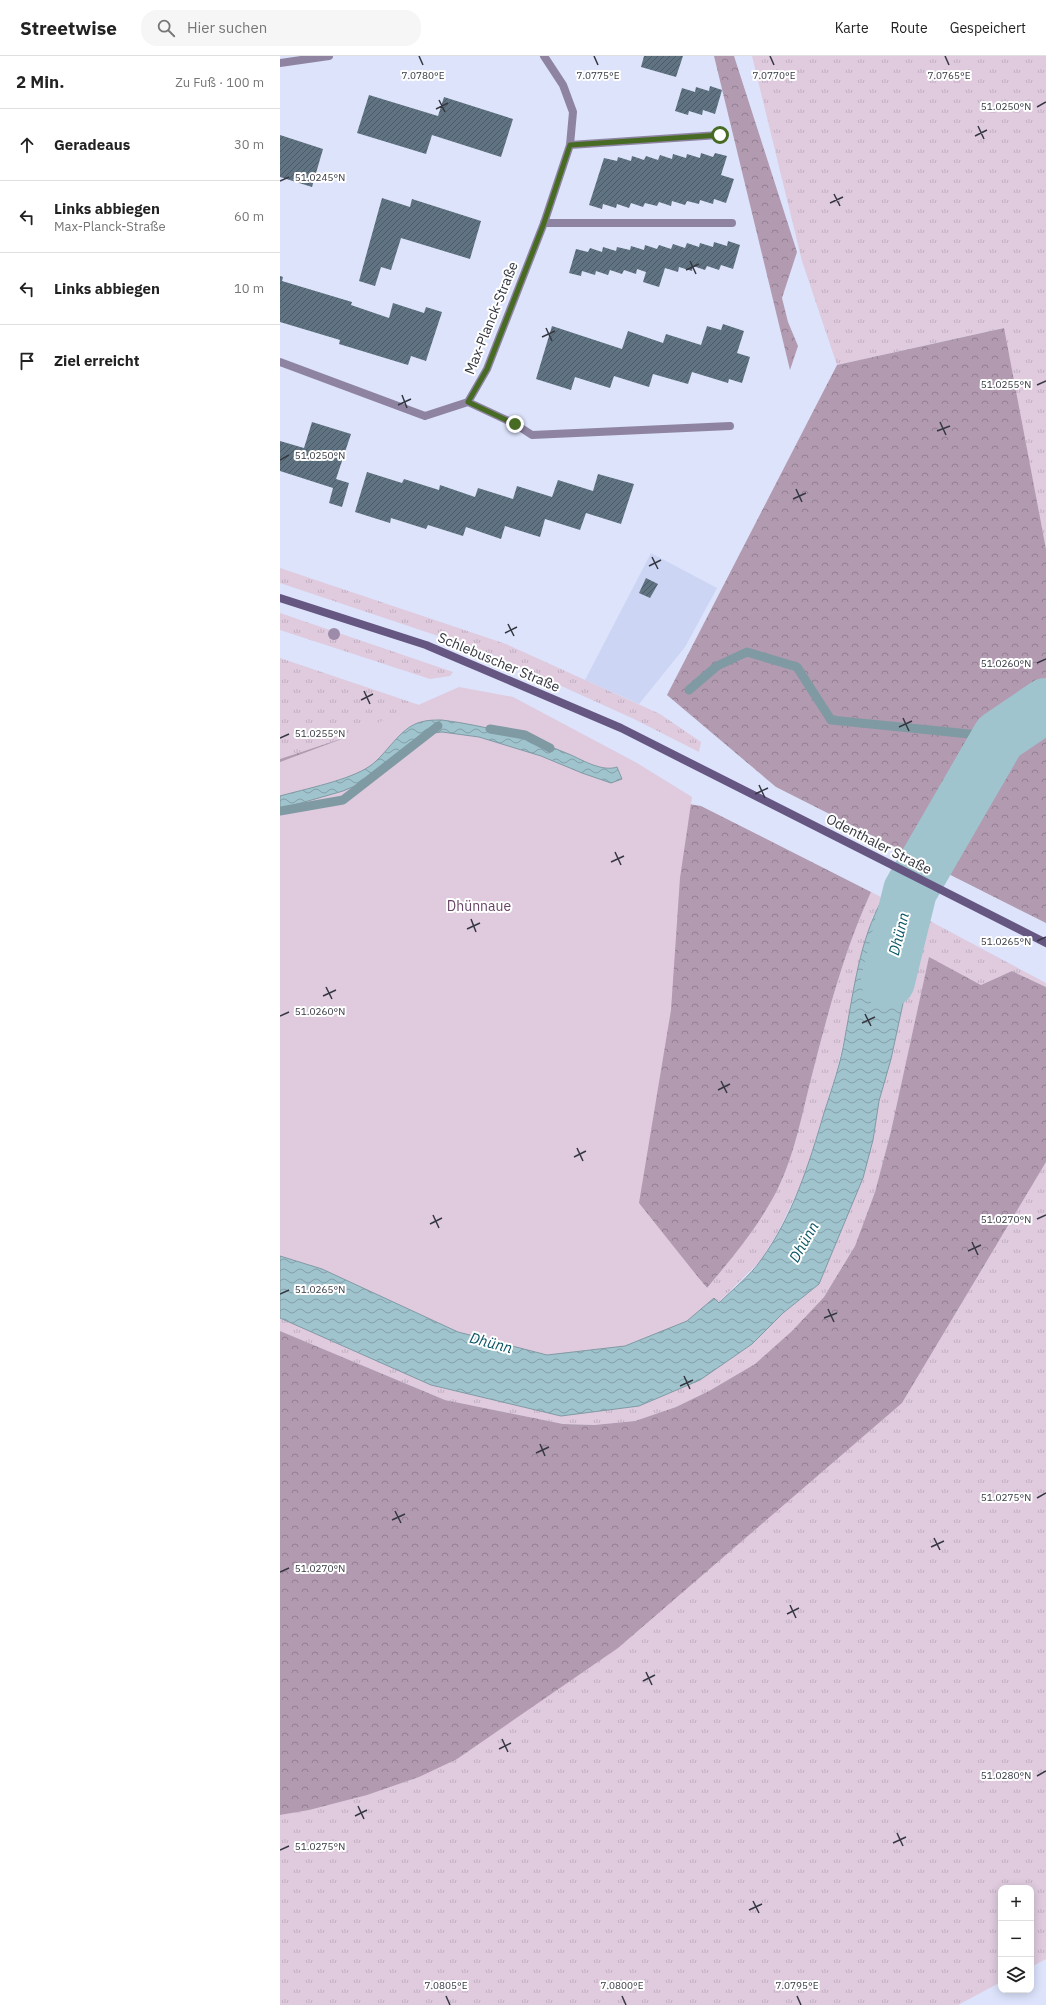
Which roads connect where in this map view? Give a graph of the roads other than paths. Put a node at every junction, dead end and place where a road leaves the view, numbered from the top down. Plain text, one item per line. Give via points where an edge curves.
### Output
1 (329, 56) edge
2 (544, 56) edge
3 (280, 63) edge
4 (720, 135) dead end
5 (570, 145) junction
6 (544, 223) junction
7 (732, 223) dead end
8 (280, 362) edge
9 (468, 402) junction
10 (730, 426) dead end
11 (280, 598) edge
12 (701, 769) joint
13 (1046, 943) edge

1 - 3 street
2 - 5 street, Max-Planck-Straße via 563,85 573,112
4 - 5 street
5 - 6 street, Max-Planck-Straße
6 - 7 street
6 - 9 street, Max-Planck-Straße via 487,369
8 - 9 street via 425,416
9 - 10 street via 532,435
11 - 12 main road, Schlebuscher Straße via 426,645 621,728
12 - 13 main road, Odenthaler Straße

